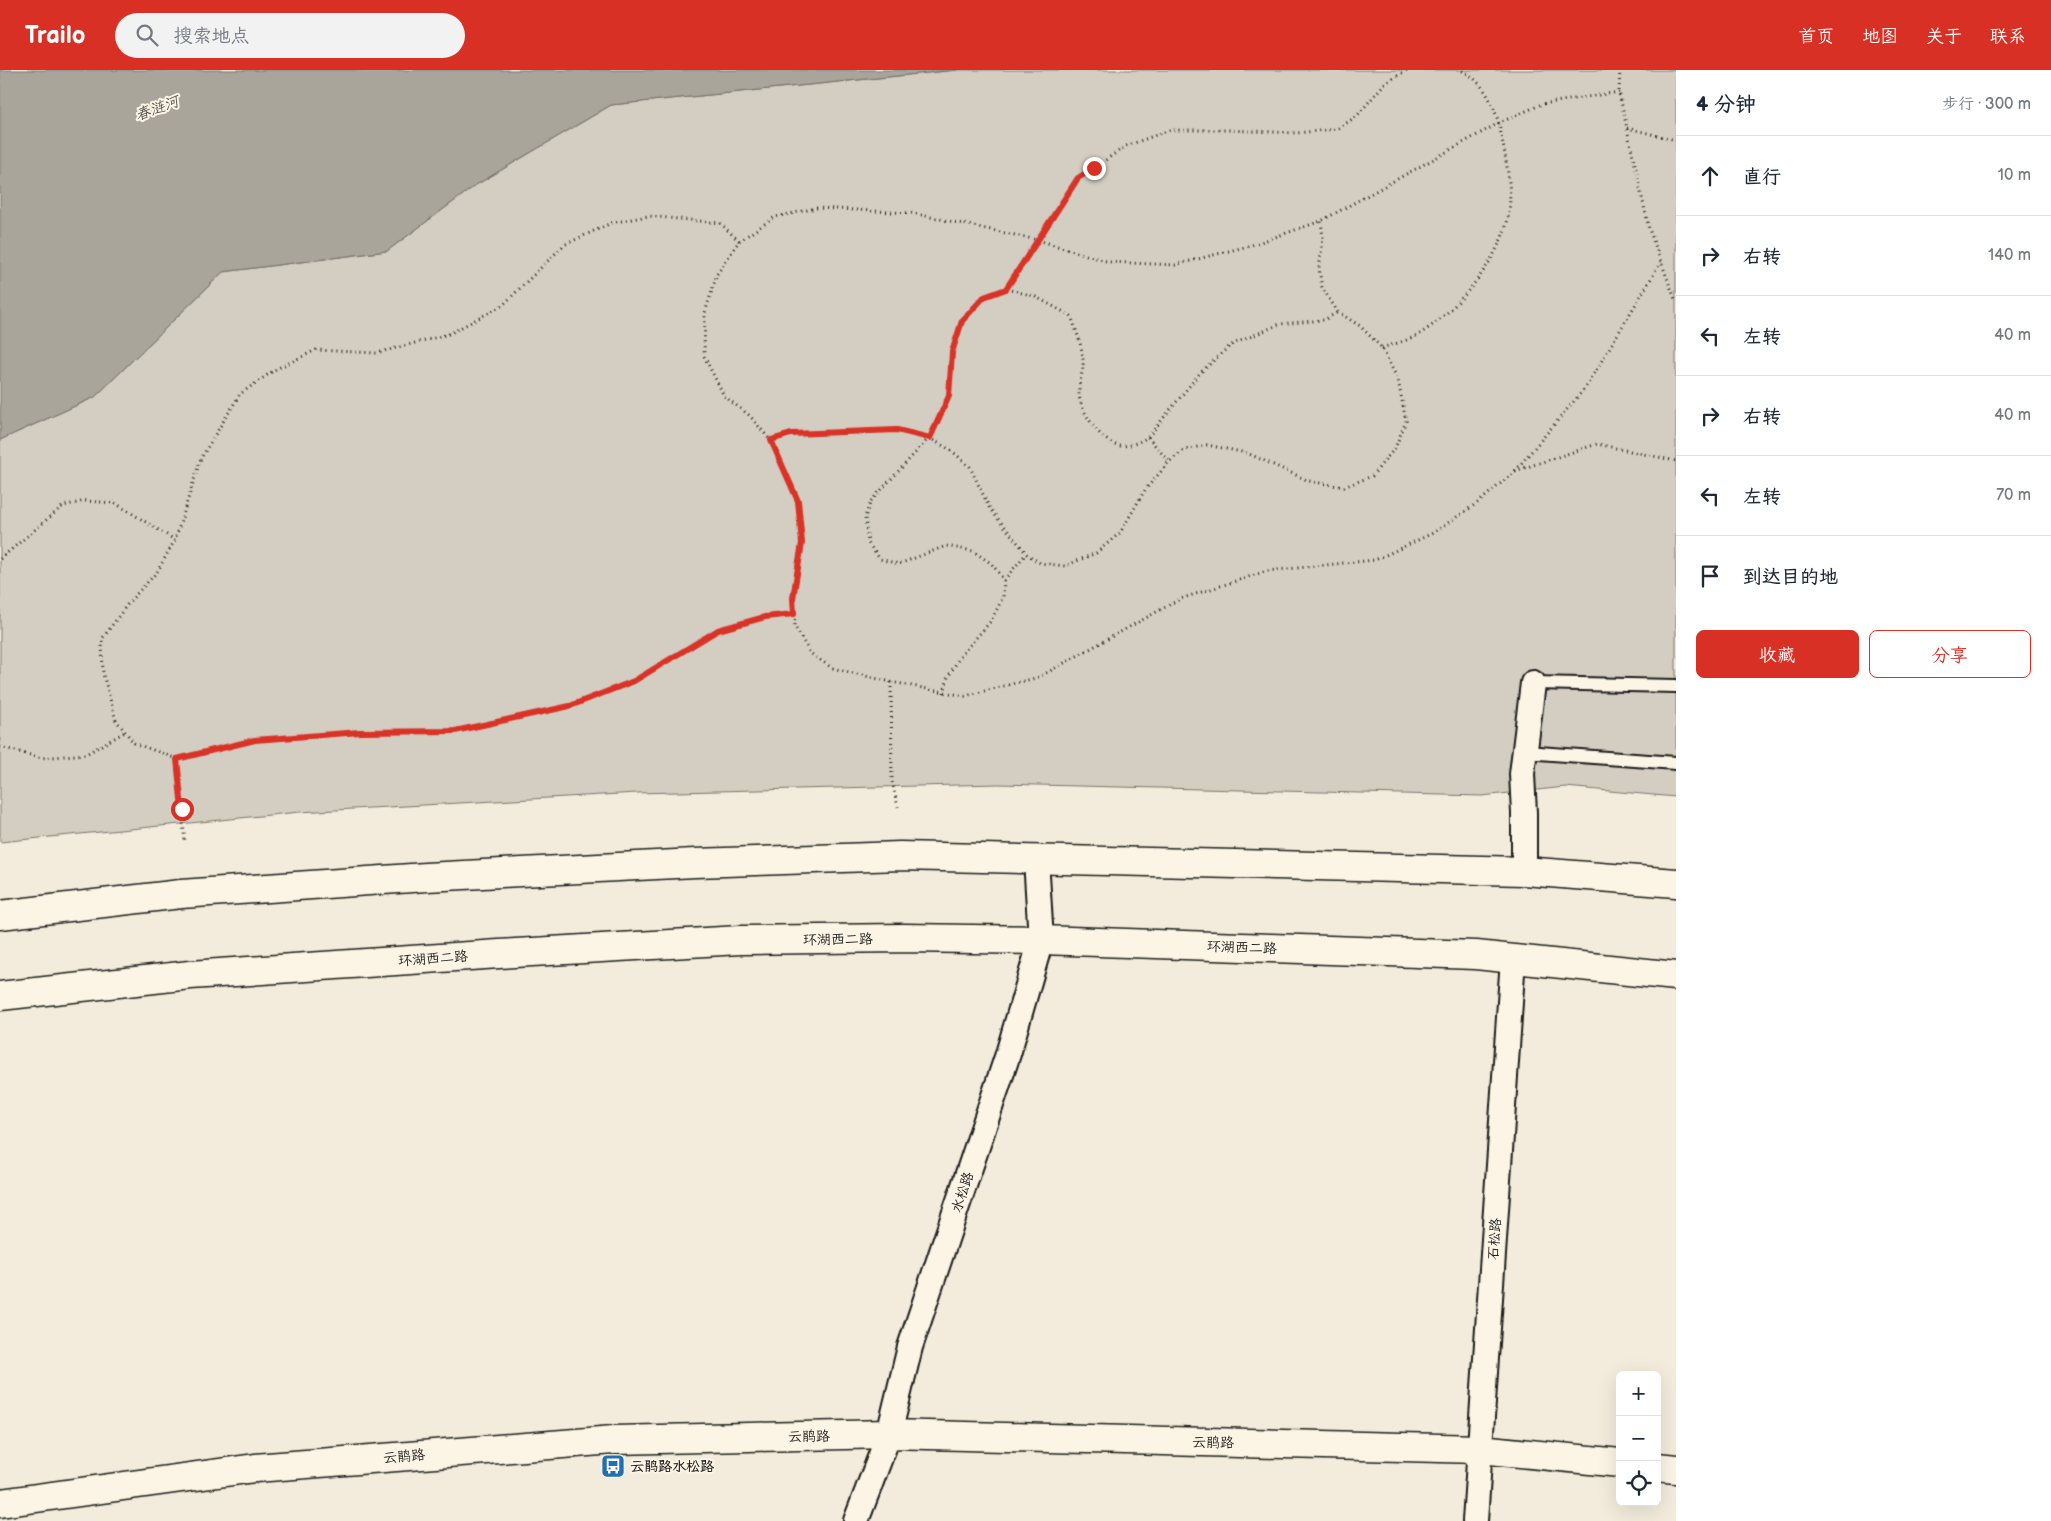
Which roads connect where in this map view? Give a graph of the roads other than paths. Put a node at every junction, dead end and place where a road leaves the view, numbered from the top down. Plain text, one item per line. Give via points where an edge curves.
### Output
1 (1533, 683) joint
2 (1676, 686) edge
3 (1524, 752) junction
4 (1676, 763) edge
5 (1036, 859) junction
6 (1524, 871) junction
7 (1676, 884) edge
8 (0, 915) edge
9 (1041, 940) junction
10 (1513, 958) junction
11 (1676, 976) edge
12 (0, 996) edge
13 (889, 1434) junction
14 (1480, 1449) junction
15 (1616, 1463) edge
16 (1661, 1467) edge
17 (1676, 1469) edge
18 (0, 1503) edge
19 (856, 1521) edge
20 (1475, 1521) edge

1 - 2 lane
1 - 3 street
3 - 4 lane
3 - 6 street
5 - 6 main road
5 - 8 main road via 881,857 695,863 181,894
5 - 9 street, 水松路
6 - 7 main road
9 - 10 main road, 环湖西二路
9 - 12 main road, 环湖西二路 via 740,940 190,974
9 - 13 street, 水松路 via 1008,1054 910,1347
10 - 11 main road, 环湖西二路
10 - 14 street, 石松路
13 - 14 main road, 云鹃路
13 - 18 main road, 云鹃路 via 604,1440 256,1468
13 - 19 street, 水松路
14 - 15 main road, 云鹃路
14 - 20 street, 石松路
16 - 17 main road

